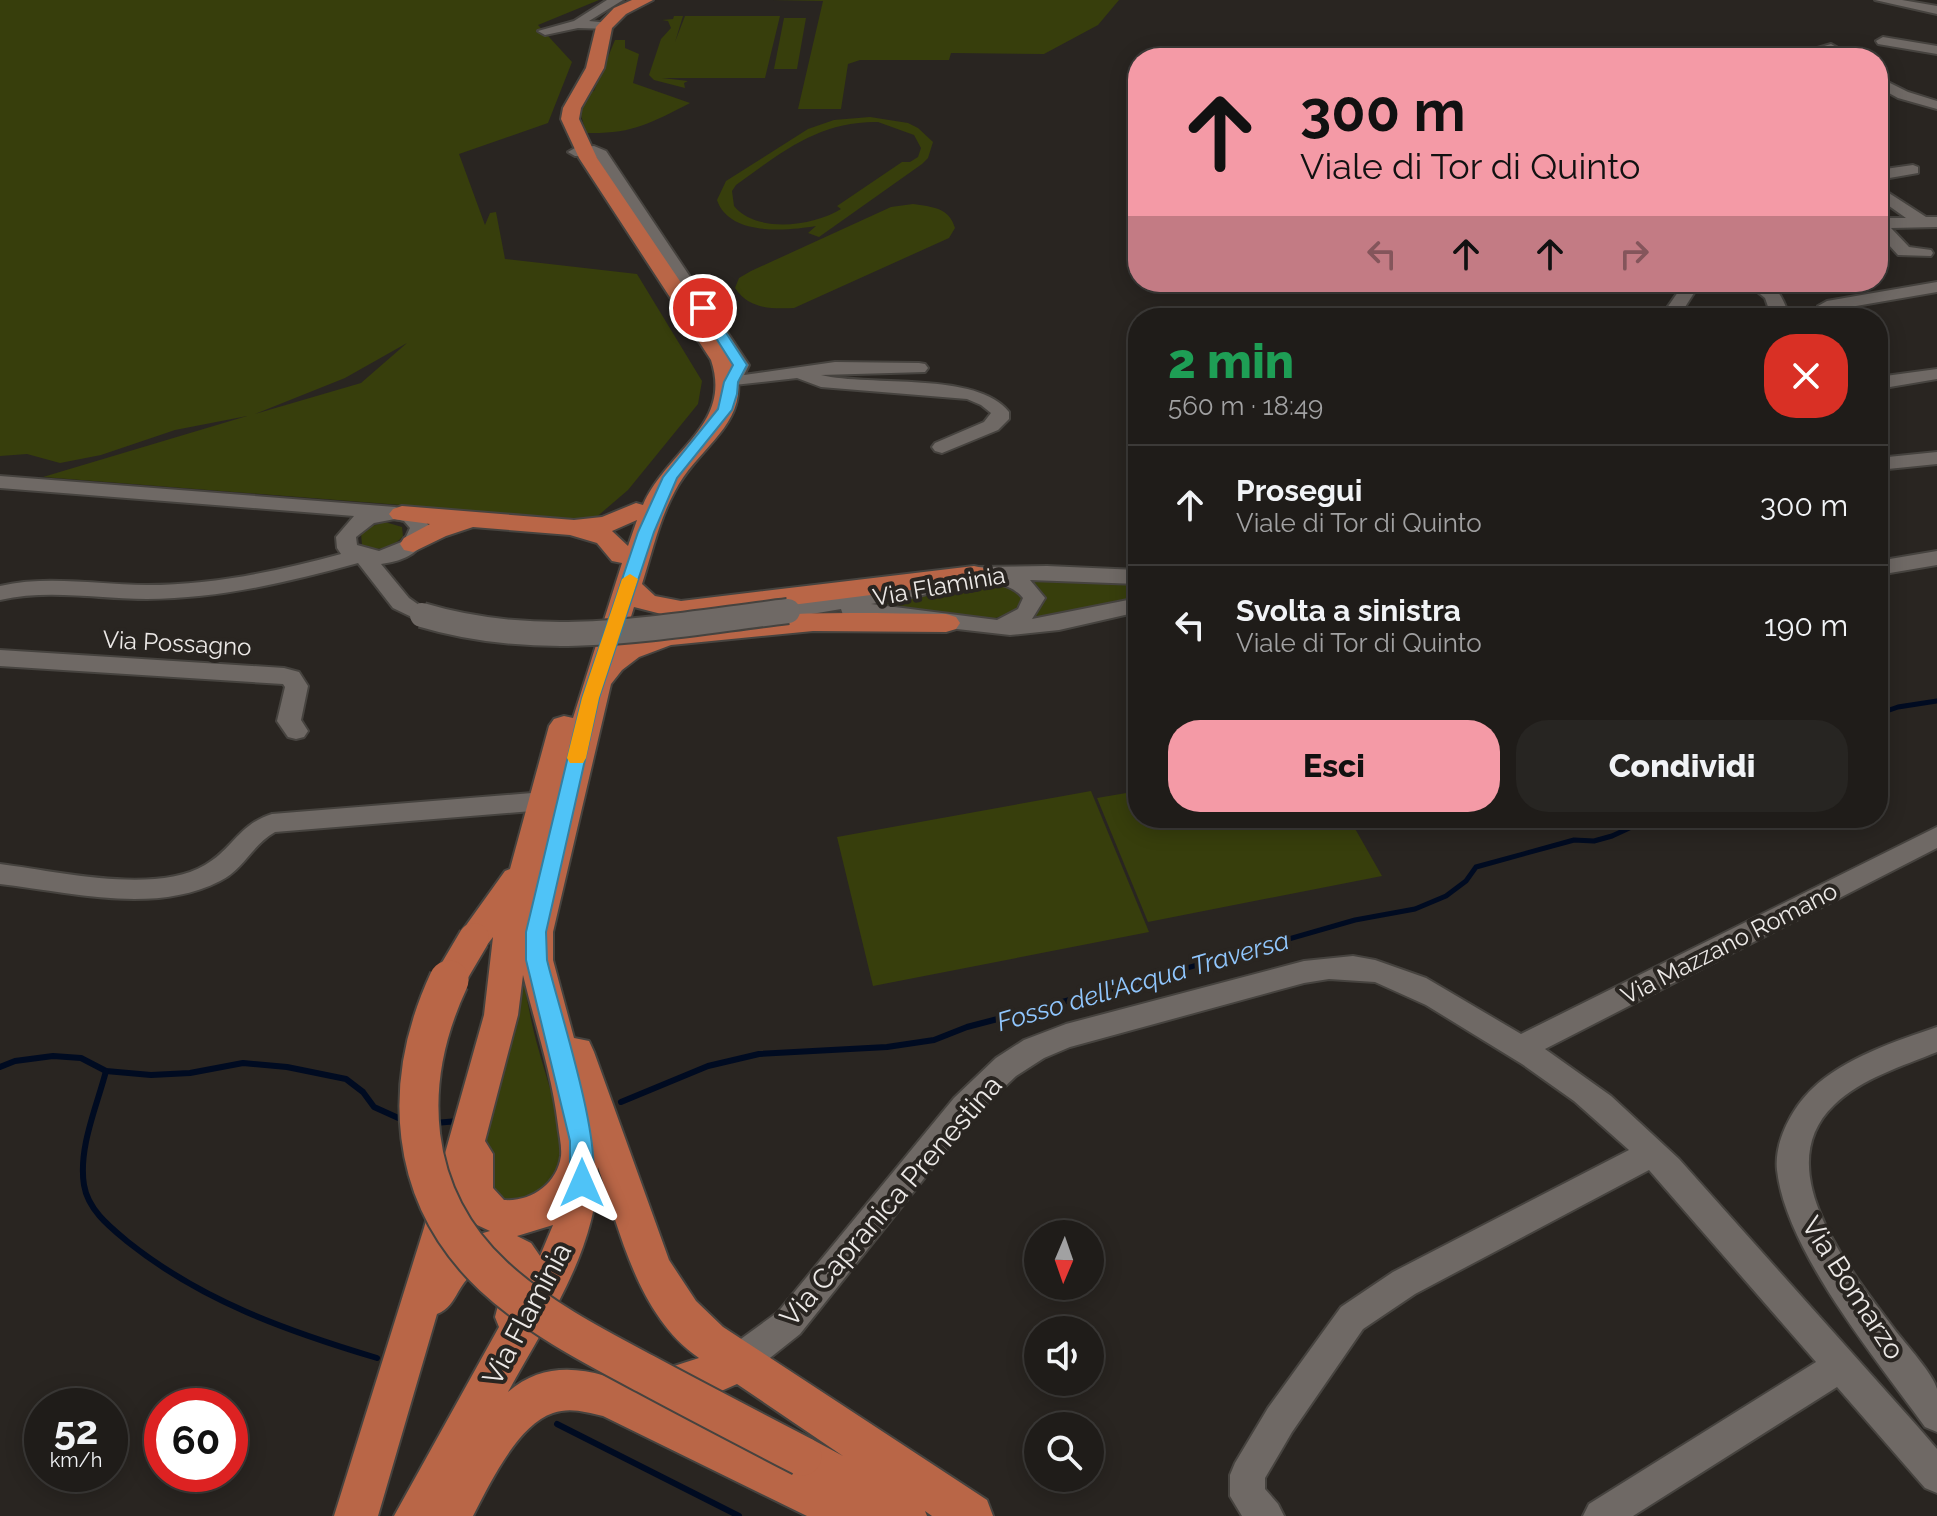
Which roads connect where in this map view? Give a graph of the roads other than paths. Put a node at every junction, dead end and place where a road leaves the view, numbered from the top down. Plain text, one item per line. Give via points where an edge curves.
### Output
1 (645, 0) edge
2 (655, 0) edge
3 (1881, 0) edge
4 (624, 3) edge
5 (1937, 10) edge
6 (585, 25) junction
7 (545, 26) dead end
8 (1883, 41) dead end
9 (1937, 50) edge
10 (1888, 87) edge
11 (1937, 105) edge
12 (580, 151) junction
13 (1913, 170) dead end
14 (1888, 174) edge
15 (1888, 197) edge
16 (1931, 222) edge
17 (1888, 223) edge
18 (1888, 234) edge
19 (1925, 253) dead end
20 (1937, 287) edge
21 (1827, 306) dead end
22 (919, 368) dead end
23 (798, 372) junction
24 (1937, 374) edge
25 (1888, 381) edge
26 (731, 382) junction
27 (942, 447) dead end
28 (1937, 458) edge
29 (1888, 463) edge
30 (0, 482) edge
31 (294, 503) junction
32 (636, 511) junction
33 (395, 514) junction
34 (486, 520) junction
35 (571, 527) junction
36 (354, 546) junction
37 (409, 547) junction
38 (621, 555) junction
39 (1937, 558) edge
40 (1888, 566) edge
41 (981, 574) junction
42 (1128, 577) edge
43 (386, 586) junction
44 (628, 586) junction
45 (0, 593) edge
46 (1128, 607) edge
47 (788, 611) junction
48 (946, 623) junction
49 (998, 627) junction
50 (0, 658) edge
51 (594, 689) junction
52 (296, 731) dead end
53 (544, 801) junction
54 (1937, 837) edge
55 (531, 859) junction
56 (0, 874) edge
57 (553, 1025) junction
58 (1937, 1039) edge
59 (1520, 1048) junction
60 (472, 1124) junction
61 (581, 1141) junction
62 (1652, 1153) junction
63 (415, 1318) junction
64 (503, 1358) junction
65 (739, 1361) junction
66 (1840, 1366) junction
67 (607, 1396) junction
68 (1937, 1415) edge
69 (1937, 1476) edge
70 (356, 1516) edge
71 (416, 1516) edge
72 (449, 1516) edge
73 (855, 1516) edge
74 (905, 1516) edge
75 (971, 1516) edge
76 (1266, 1516) edge
77 (1601, 1516) edge

1 - 4 main road
2 - 4 street
3 - 5 street
4 - 6 main road
4 - 6 street via 591,13
6 - 7 street
6 - 12 main road via 579,71 559,112
8 - 9 street
10 - 11 street
12 - 26 main road via 656,248
12 - 32 main road via 716,384 712,407 656,472
13 - 14 street
15 - 16 street
16 - 17 street
18 - 19 street via 1904,252
20 - 21 street
22 - 23 street
23 - 26 street
23 - 27 street via 821,381 970,394 1000,412 991,426
24 - 25 street
26 - 44 main road, Via Flaminia via 722,415 660,495
28 - 29 street
30 - 31 street
31 - 33 street
31 - 36 street via 333,515
32 - 35 main road via 607,524
32 - 38 main road
33 - 34 main road
33 - 36 street via 367,518
33 - 37 street via 414,519 420,527
34 - 35 main road
34 - 37 main road via 444,528
35 - 38 main road via 606,537
36 - 37 street via 380,558
36 - 43 street, Via Flaminia
36 - 45 street via 253,584 190,591
37 - 43 street via 389,571
38 - 53 main road via 573,693
39 - 40 street
41 - 42 street, Via Flaminia
41 - 44 main road via 681,610 646,603
41 - 47 street, Via Flaminia
41 - 49 street via 1020,584 1034,598 1027,613
43 - 47 street, Via Flaminia, bridge via 422,615 486,633 542,636
44 - 51 main road, Via Flaminia
46 - 49 street, Via Flaminia via 1053,623
47 - 48 street, Via Flaminia via 857,610
48 - 49 street, Via Flaminia
48 - 51 main road via 813,622 668,636 620,656
50 - 52 street, Via Possagno via 284,676 297,686 289,721
51 - 57 main road, Via Flaminia via 536,932 536,960
53 - 55 main road
53 - 56 street via 272,823 255,831 213,873 174,886 135,888
54 - 59 street, Via Mazzano Romano
55 - 60 main road via 515,908 501,1015
55 - 74 main road, bridge via 455,967 423,1047 419,1128 425,1167 448,1222 496,1281 538,1313
57 - 61 main road, Via Flaminia
57 - 65 main road via 581,1063 665,1293 693,1328
58 - 68 street, Via Bomarzo via 1832,1090 1804,1123 1792,1157 1795,1188 1812,1230
59 - 62 street, Via Capranica Prenestina via 1600,1105
59 - 65 street, Via Capranica Prenestina via 1406,980 1348,966 1304,972 1054,1040 988,1082 794,1316
60 - 61 main road via 475,1193 491,1213 507,1219 533,1215 558,1199 573,1174
60 - 63 main road
61 - 64 main road, Via Flaminia via 579,1201 568,1240
62 - 66 street, Via Capranica Prenestina
62 - 76 street via 1404,1283 1352,1318 1247,1475 1248,1496
63 - 64 main road via 458,1261 484,1248 512,1252 524,1265 526,1282
63 - 70 main road
64 - 71 main road, Via Flaminia
65 - 67 main road via 668,1388
65 - 75 main road
66 - 69 street, Via Bomarzo
66 - 77 street
67 - 72 main road via 565,1389 518,1408 503,1424
67 - 73 main road

